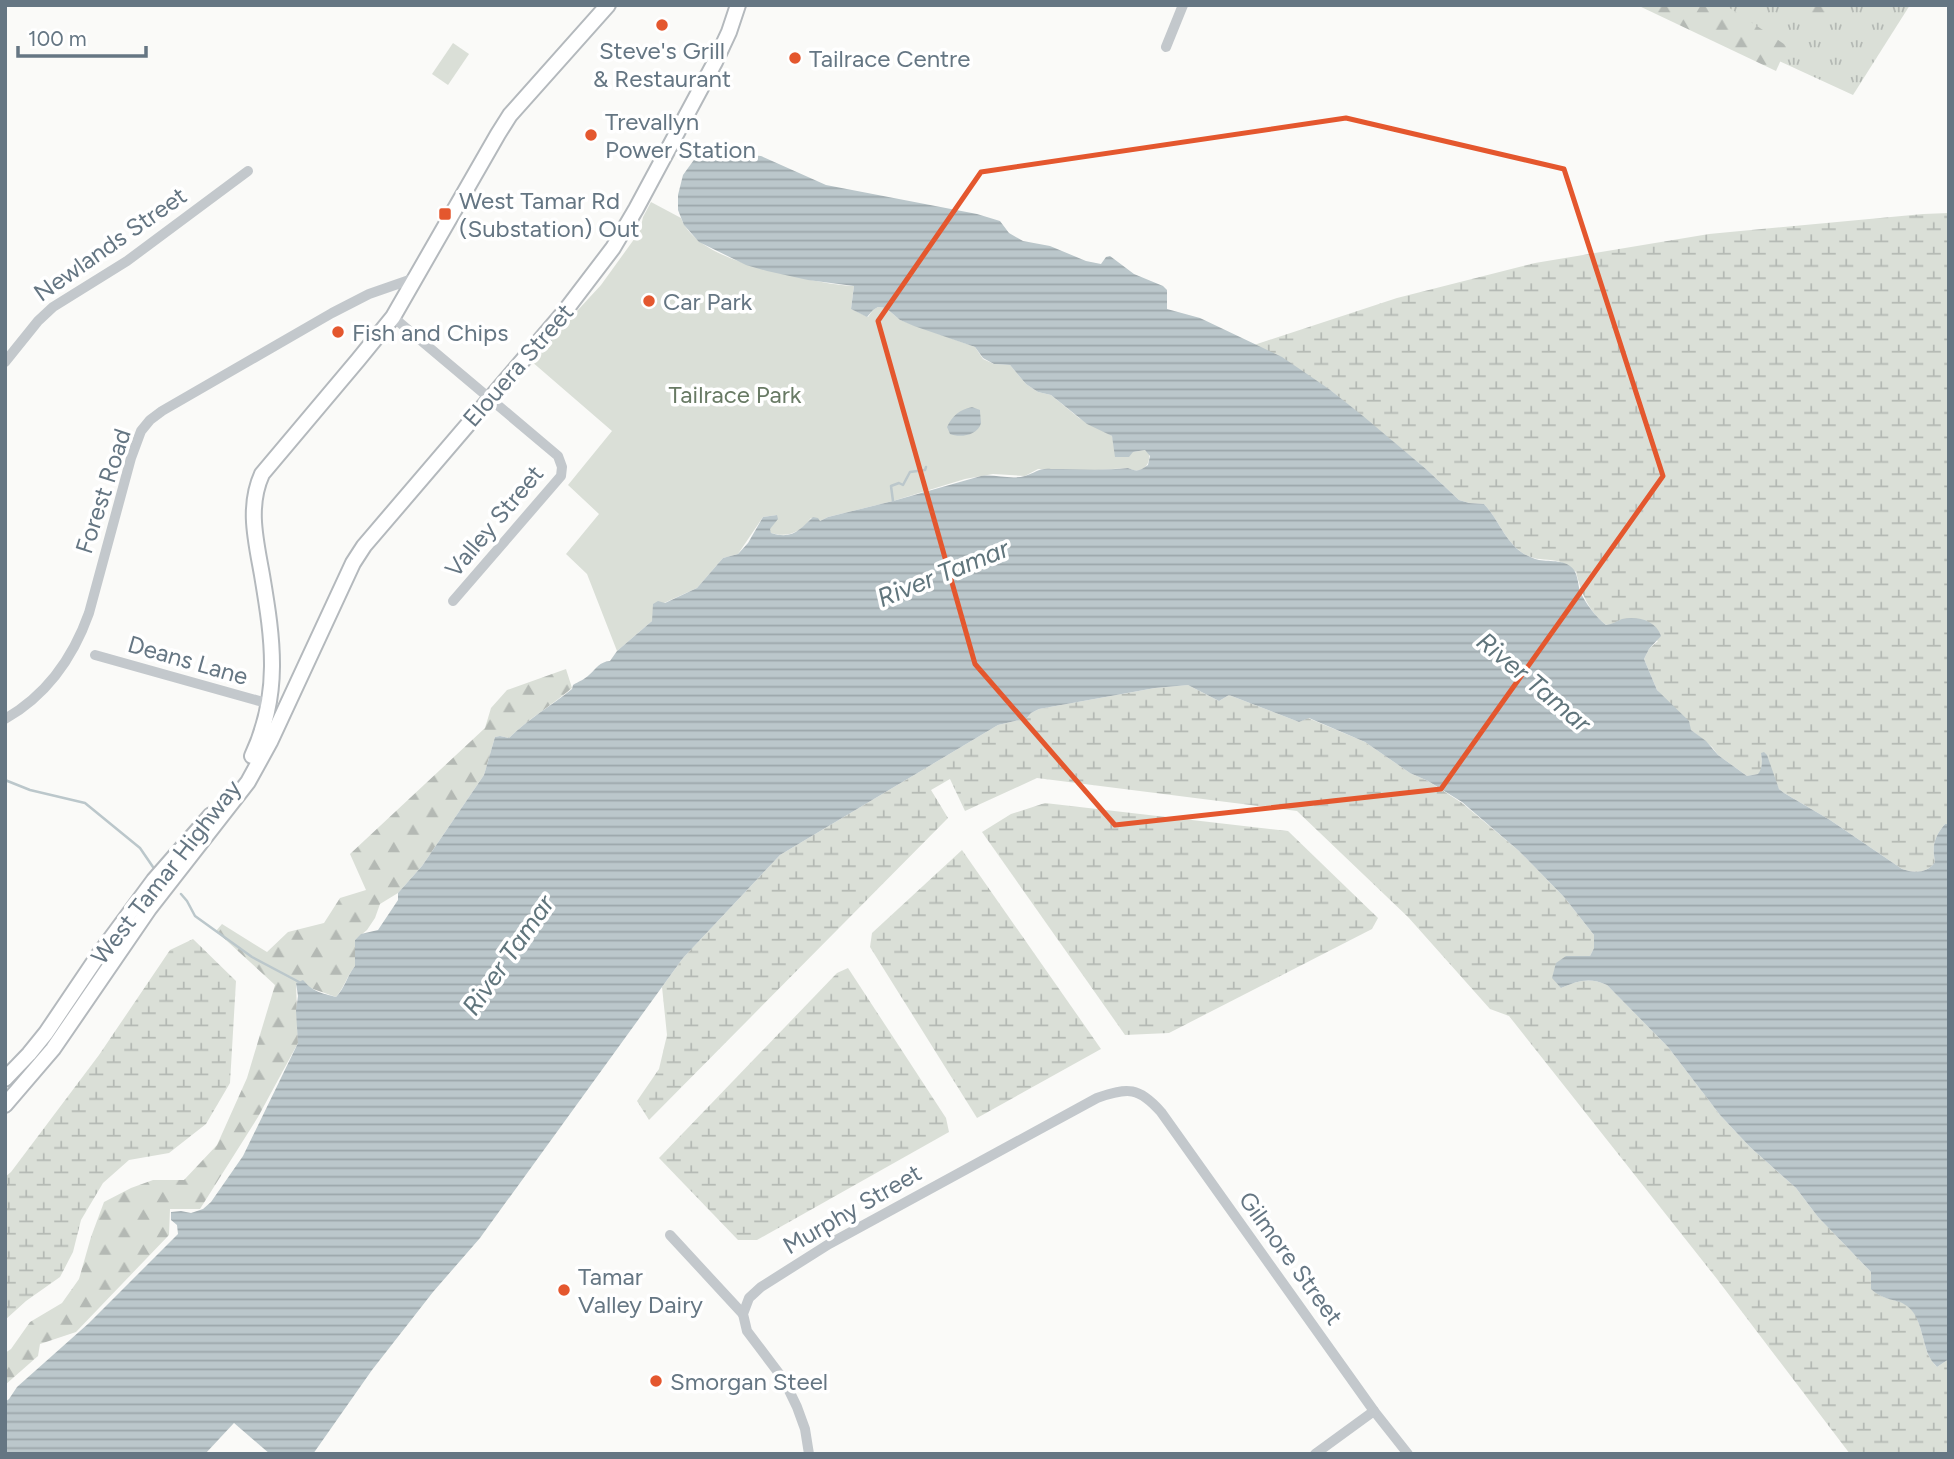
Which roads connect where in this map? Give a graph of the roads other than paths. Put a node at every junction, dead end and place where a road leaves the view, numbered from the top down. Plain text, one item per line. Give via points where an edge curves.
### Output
1 (608, 5) edge
2 (738, 5) edge
3 (1183, 5) edge
4 (1166, 47) dead end
5 (248, 170) dead end
6 (416, 278) junction
7 (383, 289) junction
8 (396, 311) junction
9 (5, 362) edge
10 (489, 398) junction
11 (453, 601) dead end
12 (94, 655) dead end
13 (270, 704) junction
14 (283, 714) joint
15 (5, 719) edge
16 (5, 1079) edge
17 (1136, 1091) joint
18 (5, 1105) edge
19 (670, 1235) dead end
20 (743, 1314) junction
21 (1374, 1411) junction
22 (809, 1454) edge
23 (1314, 1454) edge
24 (1408, 1454) edge

1 - 6 highway, West Tamar Highway via 510,115
2 - 10 highway, Elouera Street via 715,62 613,248
3 - 4 street
5 - 9 street, Newlands Street via 127,261 53,307
6 - 7 street, Forest Road
6 - 8 highway, West Tamar Highway
7 - 8 street via 393,296
7 - 15 street, Forest Road via 231,370 150,420 136,440 82,632 43,691
8 - 10 street
8 - 13 highway, West Tamar Highway via 262,474 254,494 253,519 272,643
10 - 11 street, Valley Street via 558,456 561,476
10 - 14 highway, Elouera Street via 364,545
12 - 13 street, Deans Lane
13 - 16 highway, West Tamar Highway via 252,757 225,800 154,880 46,1033
14 - 18 highway, West Tamar Highway via 238,797 149,909 53,1049
17 - 20 street, Murphy Street via 1097,1098 829,1244 761,1287 749,1298
17 - 21 street, Gilmore Street via 1161,1112
19 - 20 street
20 - 22 street via 747,1331 784,1380 797,1407
21 - 23 street
21 - 24 street, Gilmore Street

